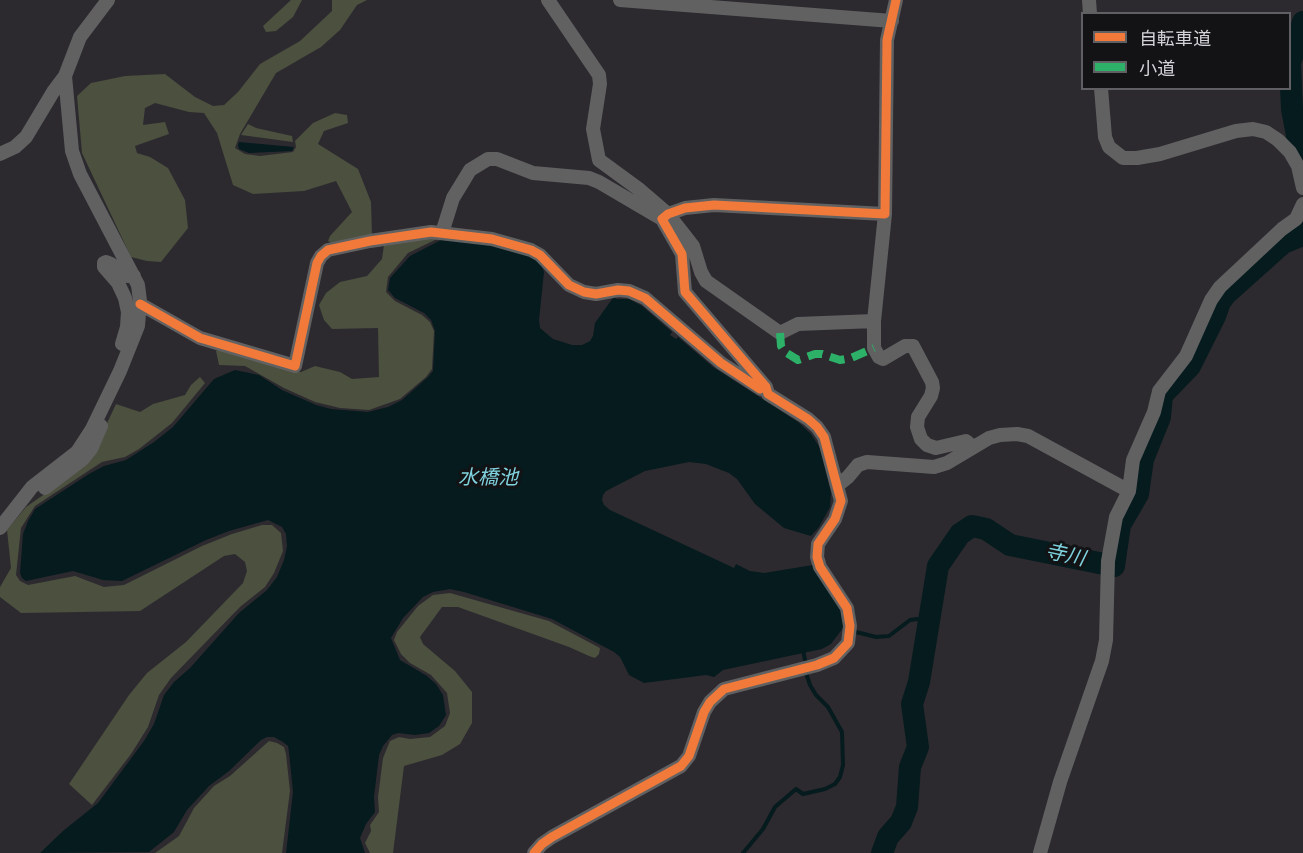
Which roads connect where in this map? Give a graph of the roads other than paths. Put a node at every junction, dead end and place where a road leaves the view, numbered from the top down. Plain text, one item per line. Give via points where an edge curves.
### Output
1 (108, 0) edge
2 (548, 0) edge
3 (620, 0) edge
4 (896, 0) edge
5 (891, 21) junction
6 (65, 76) junction
7 (1101, 90) edge
8 (0, 154) edge
9 (1303, 189) edge
10 (1303, 204) edge
11 (885, 214) junction
12 (665, 216) junction
13 (1301, 224) edge
14 (442, 233) junction
15 (134, 276) junction
16 (140, 304) junction
17 (874, 321) junction
18 (109, 393) junction
19 (768, 394) junction
20 (973, 447) junction
21 (838, 485) junction
22 (1130, 491) junction
23 (0, 528) edge
24 (534, 853) edge
25 (1040, 853) edge

1 - 6 street via 80,37
2 - 12 street via 599,75 593,129 599,160 640,190
3 - 5 street
4 - 5 street
5 - 11 street via 887,40
6 - 8 street via 26,137
6 - 15 street via 72,151 80,174
7 - 9 street via 1105,137 1109,147 1122,158 1160,154 1253,129 1266,132 1290,152
10 - 13 street
11 - 12 street via 714,205 686,208
11 - 17 street
12 - 14 street via 589,178 533,173 488,159 470,170 453,198
12 - 17 street via 693,246 706,281 780,333 798,324
12 - 19 street via 682,254 686,292
13 - 22 street via 1282,229 1220,286 1211,300 1186,356 1159,391 1133,460
14 - 16 street via 370,241 328,250 321,256 295,366 200,339
14 - 19 street via 492,239 531,250 569,285 584,292 629,291 645,298 721,363
15 - 16 street
15 - 18 street via 104,263 118,283 128,312
16 - 18 street via 138,326
17 - 20 street via 874,348 879,357 883,359 905,346 913,346 932,382 931,396 918,417 921,439 936,448 966,441
18 - 23 street via 77,452 32,487
19 - 21 street via 817,427
20 - 21 street via 934,467 867,462 858,465
20 - 22 street via 1000,435 1028,436
21 - 24 street via 839,510 818,544 817,557 847,608 848,643 834,658 817,665 724,689 704,712 690,756 681,766 552,837
22 - 25 street via 1116,517 1108,565 1107,640 1102,661

